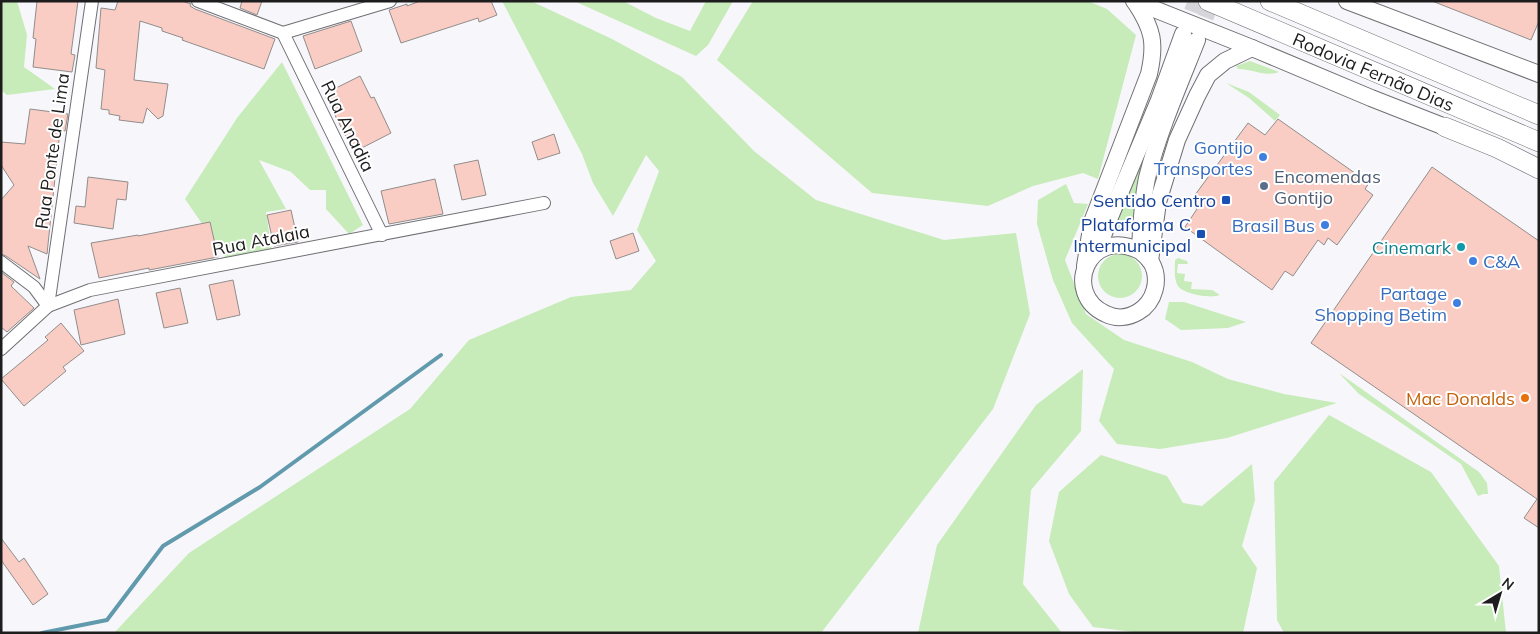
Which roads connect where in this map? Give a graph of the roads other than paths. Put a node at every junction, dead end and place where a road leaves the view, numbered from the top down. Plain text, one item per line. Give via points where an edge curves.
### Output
1 (92, 1) edge
2 (198, 1) edge
3 (390, 1) edge
4 (1208, 1) edge
5 (1270, 1) edge
6 (1347, 1) edge
7 (1135, 2) edge
8 (283, 33) junction
9 (1252, 48) junction
10 (1539, 74) edge
11 (1539, 115) edge
12 (1445, 127) joint
13 (1539, 142) edge
14 (1539, 169) edge
15 (544, 203) dead end
16 (382, 235) junction
17 (1097, 252) junction
18 (1145, 256) junction
19 (1, 262) edge
20 (1085, 268) junction
21 (48, 306) junction
22 (1, 349) edge

1 - 21 street, Rua Ponte de Lima
2 - 8 street
3 - 8 street
4 - 13 highway, Rodovia Fernão Dias
5 - 11 highway, Rodovia Fernão Dias
6 - 10 main road
7 - 9 main road, Rodovia Fernão Dias
7 - 20 main road via 1152,35 1152,59 1092,222
8 - 16 street, Rua Anadia
9 - 12 main road, Rodovia Fernão Dias
9 - 18 main road via 1225,61 1208,75 1197,96 1178,140
12 - 14 highway
15 - 16 street, Rua Atalaia
16 - 21 street, Rua Atalaia via 90,290
17 - 18 main road via 1118,244 1130,246
17 - 18 main road via 1159,100 1190,37 1147,178 1141,215
17 - 20 main road
18 - 20 main road via 1156,276 1153,297 1137,313 1120,318 1100,312 1090,303 1083,280
19 - 21 street via 34,287
21 - 22 street, Rua Atalaia

